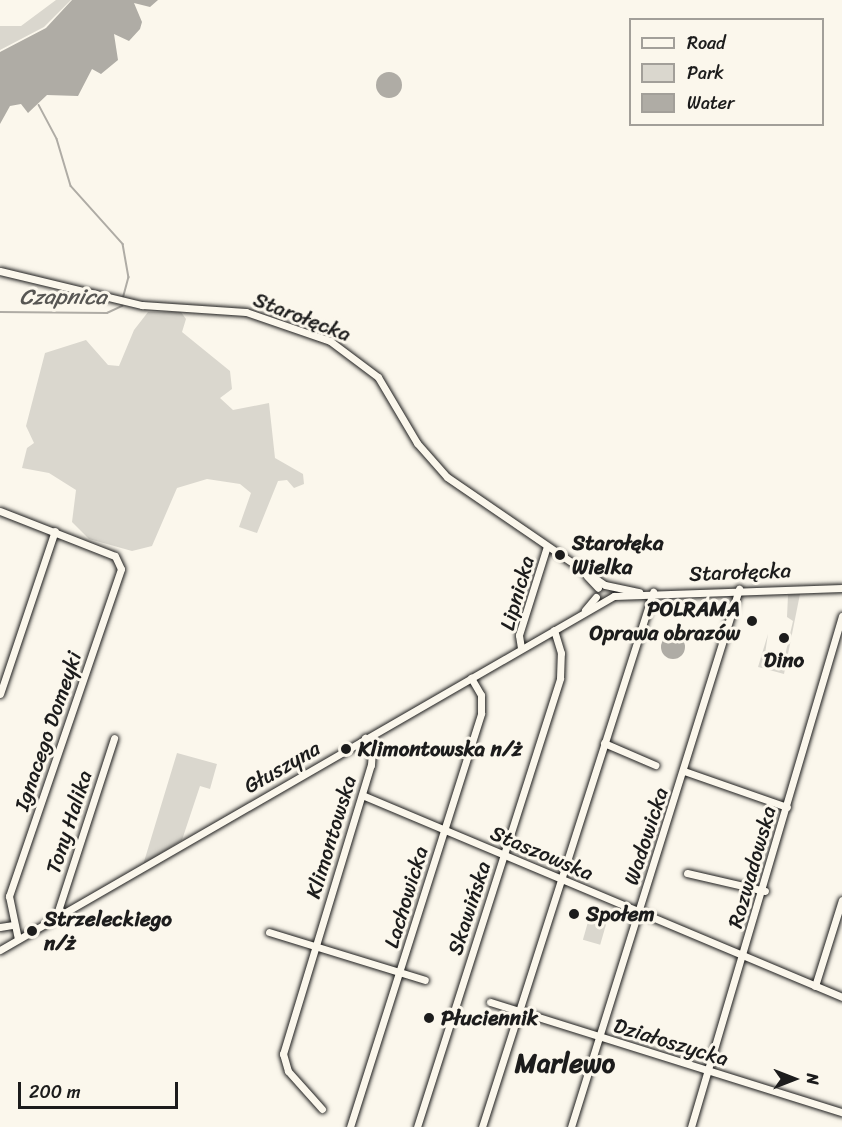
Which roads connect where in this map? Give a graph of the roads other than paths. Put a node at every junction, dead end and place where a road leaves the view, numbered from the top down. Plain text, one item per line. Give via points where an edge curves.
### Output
1 (0, 271) edge
2 (0, 511) edge
3 (55, 531) junction
4 (547, 546) junction
5 (842, 588) edge
6 (607, 589) junction
7 (740, 589) junction
8 (653, 592) junction
9 (599, 600) junction
10 (842, 616) edge
11 (554, 630) junction
12 (521, 648) junction
13 (471, 678) junction
14 (0, 694) edge
15 (114, 738) dead end
16 (365, 738) junction
17 (604, 743) junction
18 (655, 765) dead end
19 (684, 771) junction
20 (362, 795) junction
21 (787, 807) junction
22 (444, 829) junction
23 (504, 854) junction
24 (687, 873) dead end
25 (561, 878) junction
26 (765, 891) junction
27 (842, 900) edge
28 (638, 911) junction
29 (56, 917) junction
30 (12, 925) junction
31 (0, 927) edge
32 (269, 932) dead end
33 (18, 939) junction
34 (314, 946) junction
35 (0, 950) edge
36 (744, 955) junction
37 (399, 972) junction
38 (425, 980) dead end
39 (815, 986) junction
40 (842, 997) edge
41 (490, 1002) dead end
42 (519, 1010) junction
43 (599, 1037) junction
44 (708, 1070) junction
45 (322, 1109) dead end
46 (842, 1112) edge
47 (350, 1127) edge
48 (417, 1127) edge
49 (482, 1127) edge
50 (571, 1127) edge
51 (691, 1127) edge

1 - 4 street, Starołęcka via 142,305 246,312 330,341 378,377 442,473
2 - 3 street
3 - 14 street
3 - 30 street, Ignacego Domeyki via 115,556 121,569 9,896
4 - 6 street, Starołęcka
4 - 12 street, Lipnicka via 519,635
5 - 7 street, Starołęcka
6 - 8 street, Starołęcka
6 - 9 street
6 - 9 street
7 - 8 street, Starołęcka
7 - 19 street, Wadowicka
8 - 17 street
9 - 11 street, Głuszyna
10 - 21 street, Rozwadowska
11 - 12 street, Głuszyna
11 - 23 street, Skawińska via 561,673
12 - 13 street, Głuszyna
13 - 16 street, Głuszyna
13 - 22 street, Lachowicka via 483,705
15 - 29 street, Tony Halika
16 - 20 street, Klimontowska via 372,755
16 - 29 street, Głuszyna
17 - 18 street
17 - 25 street
19 - 21 street
19 - 28 street, Wadowicka
20 - 22 street, Staszowska
20 - 34 street, Klimontowska
21 - 26 street, Rozwadowska
22 - 23 street, Staszowska
22 - 37 street, Lachowicka
23 - 25 street, Staszowska
23 - 48 street, Skawińska
24 - 26 street
25 - 28 street, Staszowska
25 - 42 street
26 - 36 street, Rozwadowska
27 - 39 street
28 - 36 street, Staszowska
28 - 43 street, Wadowicka
29 - 33 street, Głuszyna
30 - 31 street
30 - 33 street, Ignacego Domeyki
32 - 34 street
33 - 35 street, Głuszyna
34 - 37 street
34 - 45 street, Klimontowska via 293,1014 285,1066
36 - 39 street, Staszowska
36 - 44 street, Rozwadowska
37 - 38 street
37 - 47 street, Lachowicka
39 - 40 street, Staszowska
41 - 42 street, Działoszycka
42 - 43 street, Działoszycka
42 - 49 street
43 - 44 street, Działoszycka
43 - 50 street, Wadowicka
44 - 46 street, Działoszycka
44 - 51 street, Rozwadowska

